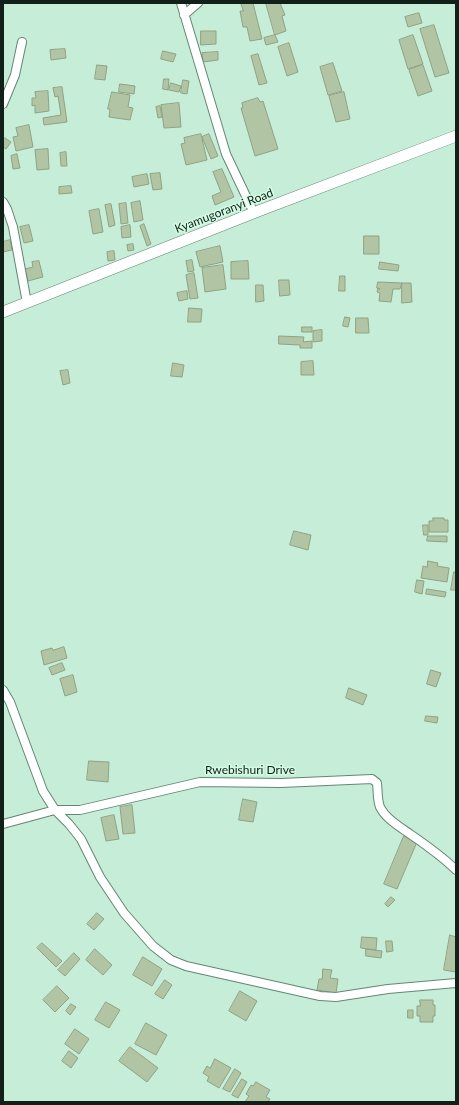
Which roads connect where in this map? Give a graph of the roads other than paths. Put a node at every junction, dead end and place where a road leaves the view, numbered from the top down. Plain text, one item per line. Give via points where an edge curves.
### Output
1 (181, 3) edge
2 (198, 3) edge
3 (184, 15) junction
4 (22, 42) dead end
5 (3, 104) edge
6 (456, 136) edge
7 (3, 202) edge
8 (254, 213) junction
9 (27, 303) junction
10 (3, 312) edge
11 (3, 690) edge
12 (55, 810) junction
13 (3, 824) edge
14 (456, 870) edge
15 (456, 983) edge

1 - 3 street
2 - 3 street
3 - 8 street via 226,154
4 - 5 street via 15,75
6 - 8 street, Kyamugoranyi Road
7 - 9 street via 13,227
8 - 9 street, Kyamugoranyi Road
9 - 10 street, Kyamugoranyi Road
11 - 12 street via 10,702 43,791
12 - 13 street, Rwebishuri Drive
12 - 14 street, Rwebishuri Drive via 80,810 200,782 282,783 372,779 377,783 377,797 386,815
12 - 15 street via 81,839 100,876 124,913 153,946 171,960 212,973 320,996 336,997

